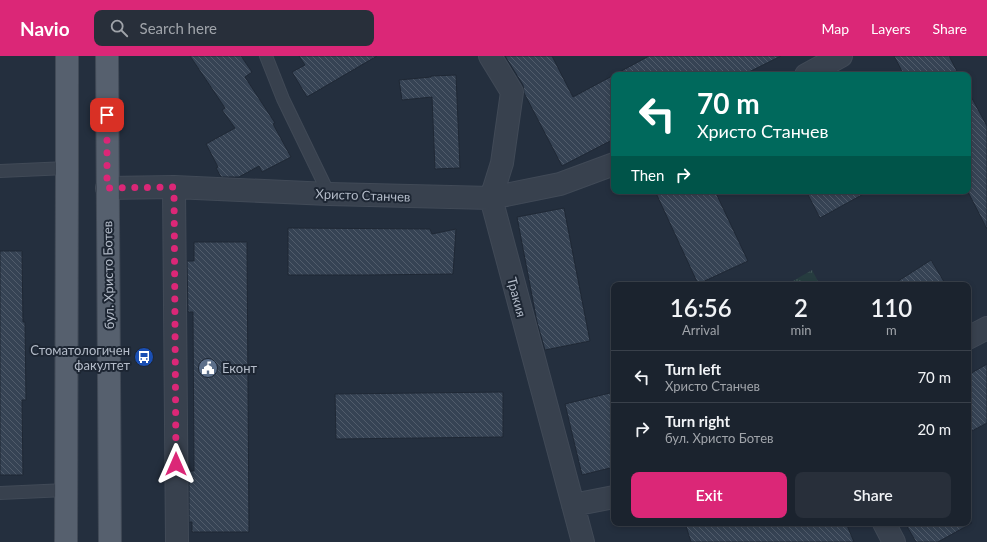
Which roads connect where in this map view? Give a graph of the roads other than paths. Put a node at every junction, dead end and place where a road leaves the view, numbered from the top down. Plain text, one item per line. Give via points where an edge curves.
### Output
1 (67, 56) edge
2 (107, 56) edge
3 (266, 56) edge
4 (490, 56) edge
5 (842, 56) edge
6 (812, 72) edge
7 (611, 165) edge
8 (67, 168) junction
9 (0, 171) edge
10 (174, 187) junction
11 (107, 188) junction
12 (329, 194) junction
13 (491, 198) junction
14 (987, 328) edge
15 (971, 336) edge
16 (66, 490) junction
17 (0, 493) edge
18 (611, 498) edge
19 (573, 506) junction
20 (886, 526) edge
21 (66, 542) edge
22 (110, 542) edge
23 (177, 542) edge
24 (583, 542) edge
25 (894, 542) edge

1 - 8 main road
2 - 11 main road, бул. Христо Ботев
3 - 12 lane via 283,99
4 - 13 street via 512,92 502,163
5 - 6 street
7 - 13 street, Христо Станчев via 560,184
8 - 9 lane
8 - 16 main road
10 - 11 street, Христо Станчев
10 - 12 street, Христо Станчев
10 - 23 street
11 - 22 main road, бул. Христо Ботев
12 - 13 street, Христо Станчев
13 - 19 street, Тракия
14 - 15 street
16 - 17 lane
16 - 21 main road
18 - 19 street
19 - 24 street, Тракия
20 - 25 street

